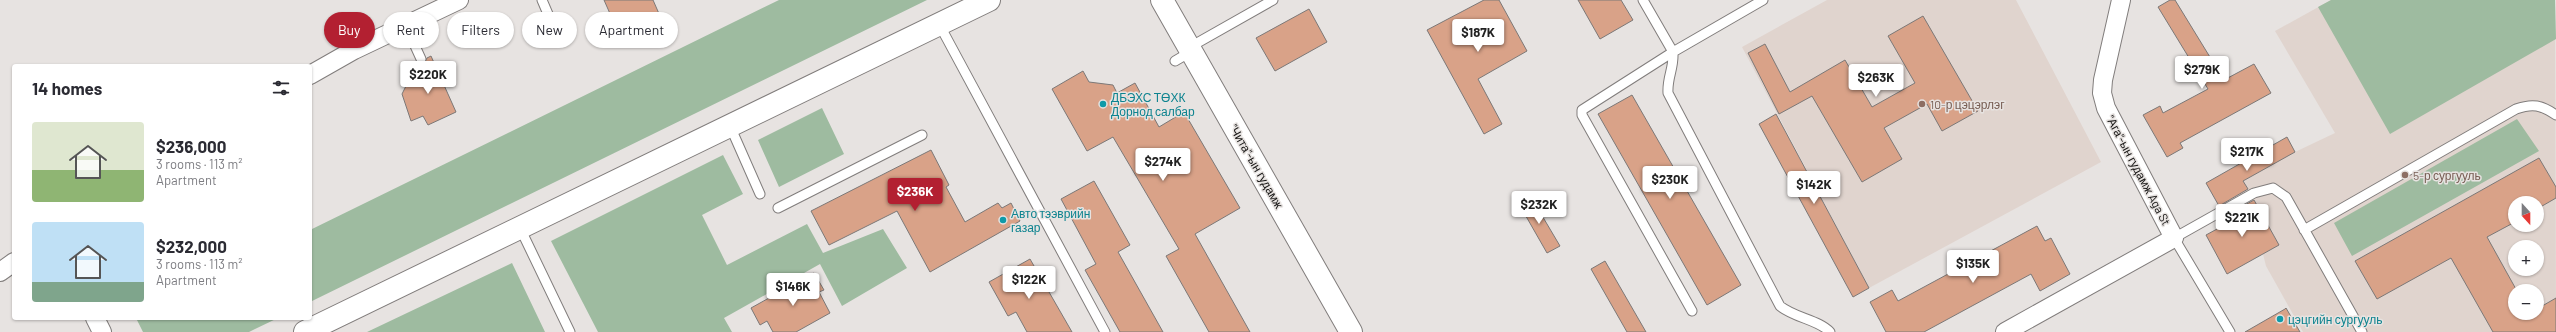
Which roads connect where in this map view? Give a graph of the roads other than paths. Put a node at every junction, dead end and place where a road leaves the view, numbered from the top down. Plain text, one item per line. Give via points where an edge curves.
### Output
1 (542, 0) edge
2 (989, 0) edge
3 (1162, 0) edge
4 (1273, 0) edge
5 (1643, 0) edge
6 (1763, 0) edge
7 (2121, 0) edge
8 (455, 1) edge
9 (433, 12) edge
10 (547, 12) edge
11 (939, 24) junction
12 (383, 38) edge
13 (415, 48) edge
14 (1673, 52) junction
15 (1186, 53) junction
16 (420, 59) dead end
17 (312, 73) edge
18 (2556, 115) edge
19 (730, 126) junction
20 (922, 135) dead end
21 (760, 194) dead end
22 (778, 208) dead end
23 (520, 228) junction
24 (2304, 230) junction
25 (2174, 238) junction
26 (12, 263) edge
27 (0, 272) edge
28 (1692, 311) dead end
29 (96, 320) edge
30 (102, 332) edge
31 (305, 332) edge
32 (570, 332) edge
33 (1105, 332) edge
34 (1352, 332) edge
35 (1830, 332) edge
36 (2005, 332) edge
37 (2230, 332) edge
38 (2362, 332) edge

1 - 10 lane
2 - 11 main road
3 - 15 main road, "Чита"-ын гудамж
4 - 15 lane
5 - 14 lane
6 - 14 lane
7 - 25 street, "Ага"-ын гудамж Aga St via 2102,80 2102,93 2106,108
8 - 9 street
11 - 19 main road
11 - 33 lane
12 - 17 street
13 - 16 lane
14 - 28 lane via 1582,110 1582,115
14 - 35 lane via 1674,67 1667,82 1668,93 1780,306 1791,315 1822,326
15 - 34 main road, "Чита"-ын гудамж
18 - 24 lane via 2544,107 2531,104 2516,109
19 - 21 lane
19 - 23 main road
20 - 22 lane
23 - 31 main road
23 - 32 lane
24 - 25 lane via 2286,197 2273,188 2254,193
24 - 38 lane
25 - 36 street, "Ага"-ын гудамж Aga St
25 - 37 lane
26 - 27 street
29 - 30 street

